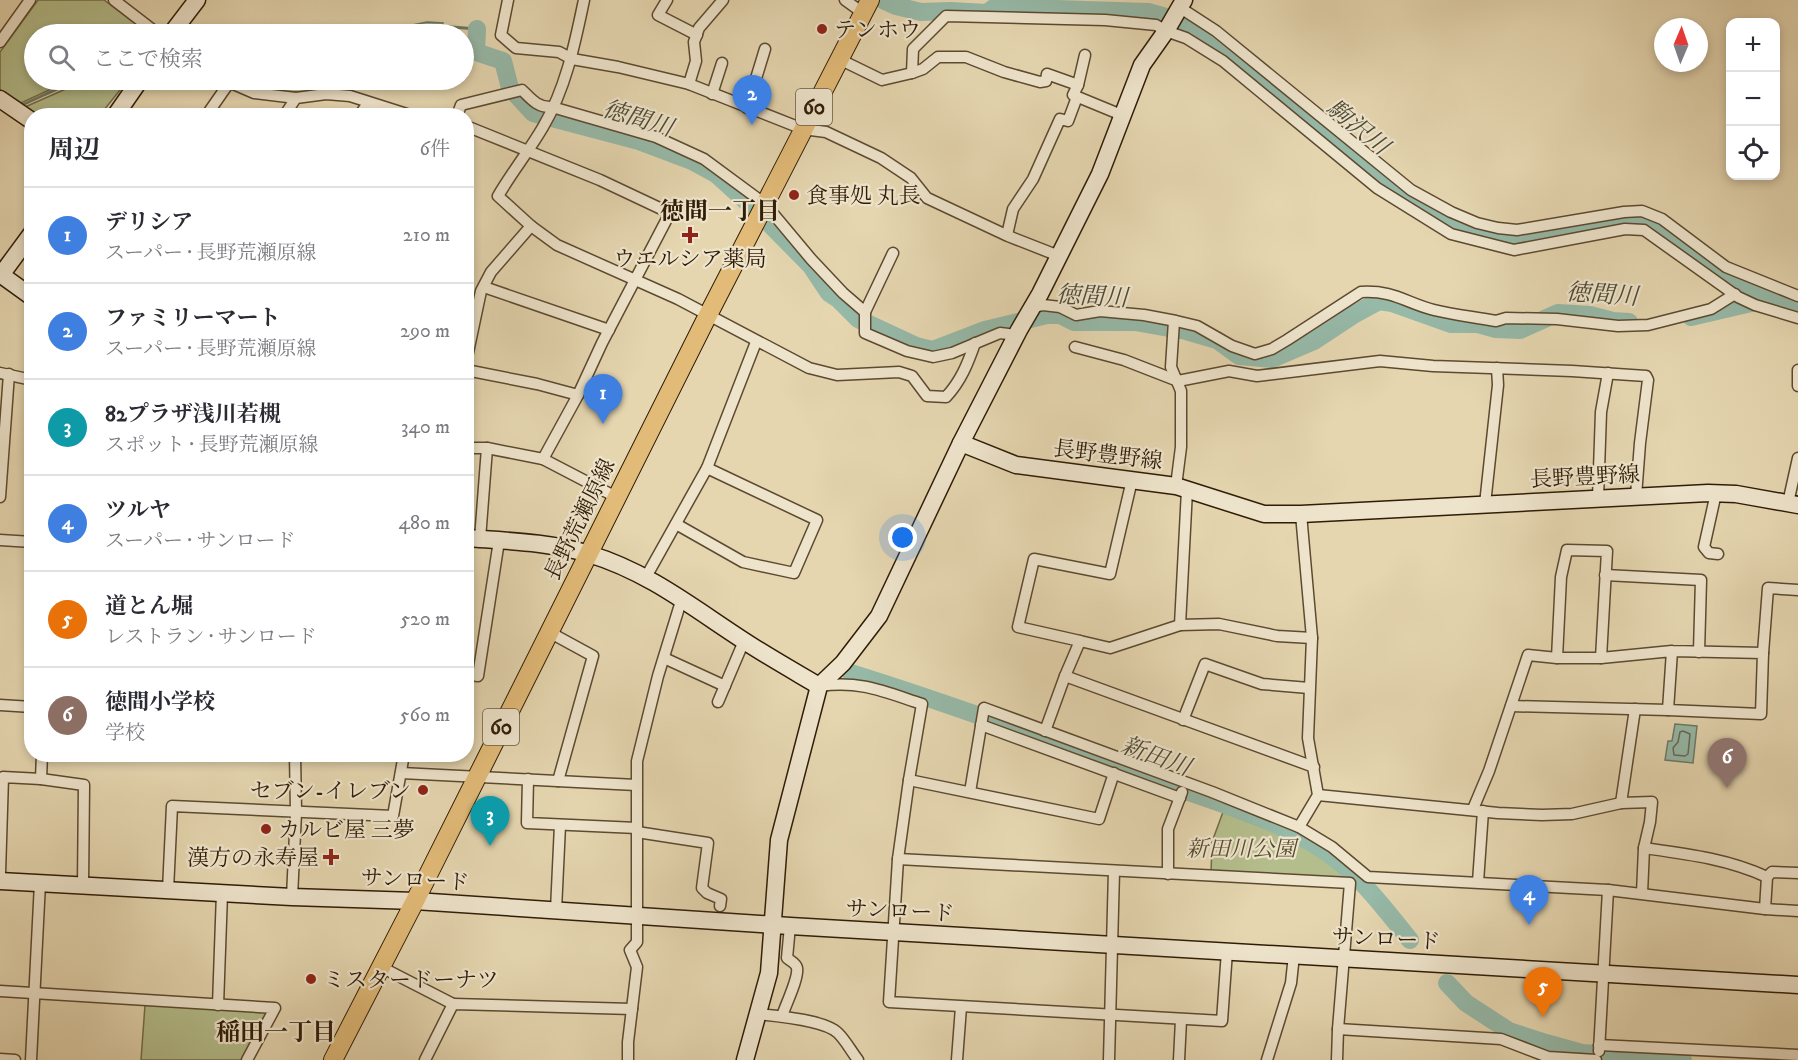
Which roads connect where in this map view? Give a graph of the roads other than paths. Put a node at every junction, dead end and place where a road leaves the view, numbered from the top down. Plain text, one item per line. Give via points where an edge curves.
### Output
1 (30, 0) edge
2 (114, 0) edge
3 (196, 0) edge
4 (508, 0) edge
5 (584, 0) edge
6 (668, 0) edge
7 (723, 0) edge
8 (845, 0) edge
9 (1180, 6) edge
10 (867, 7) edge
11 (0, 22) edge
12 (145, 24) edge
13 (178, 24) edge
14 (8, 30) junction
15 (1167, 30) junction
16 (697, 35) junction
17 (0, 42) edge
18 (765, 49) dead end
19 (1085, 55) dead end
20 (572, 58) junction
21 (839, 59) junction
22 (722, 63) dead end
23 (912, 73) junction
24 (689, 84) junction
25 (1078, 85) junction
26 (133, 90) edge
27 (222, 90) edge
28 (247, 90) edge
29 (712, 94) junction
30 (1077, 97) junction
31 (296, 98) junction
32 (0, 99) edge
33 (368, 103) junction
34 (121, 108) edge
35 (211, 108) edge
36 (289, 108) edge
37 (365, 108) edge
38 (385, 108) edge
39 (460, 108) edge
40 (747, 108) junction
41 (551, 110) junction
42 (24, 116) edge
43 (1124, 116) junction
44 (474, 129) edge
45 (803, 129) junction
46 (527, 151) junction
47 (762, 211) junction
48 (531, 226) junction
49 (1007, 235) junction
50 (24, 244) edge
51 (893, 253) dead end
52 (1059, 256) junction
53 (0, 275) edge
54 (636, 281) junction
55 (484, 287) junction
56 (24, 292) edge
57 (1736, 296) junction
58 (1798, 296) edge
59 (1030, 310) junction
60 (865, 314) junction
61 (708, 315) junction
62 (1798, 318) edge
63 (1174, 327) junction
64 (474, 329) edge
65 (609, 330) junction
66 (1017, 333) junction
67 (756, 342) junction
68 (975, 343) junction
69 (1075, 346) dead end
70 (1497, 368) junction
71 (1798, 370) edge
72 (474, 372) edge
73 (1608, 373) junction
74 (4, 374) edge
75 (24, 378) edge
76 (1178, 381) junction
77 (1798, 386) edge
78 (578, 395) junction
79 (961, 443) junction
80 (474, 448) edge
81 (487, 448) junction
82 (1798, 458) edge
83 (543, 459) junction
84 (707, 468) junction
85 (1132, 480) junction
86 (1182, 488) junction
87 (1716, 493) junction
88 (616, 496) junction
89 (1636, 496) junction
90 (0, 497) edge
91 (1598, 498) junction
92 (1485, 504) junction
93 (1793, 504) edge
94 (1301, 514) junction
95 (676, 524) junction
96 (474, 532) edge
97 (474, 539) edge
98 (0, 540) edge
99 (499, 540) junction
100 (24, 542) edge
101 (589, 554) junction
102 (1718, 554) dead end
103 (1605, 575) junction
104 (646, 577) junction
105 (1798, 590) edge
106 (682, 598) junction
107 (1180, 625) junction
108 (549, 632) junction
109 (1312, 638) junction
110 (744, 641) junction
111 (1080, 641) junction
112 (1672, 651) junction
113 (1699, 652) junction
114 (1763, 653) junction
115 (664, 658) junction
116 (1557, 658) junction
117 (1601, 658) junction
118 (474, 675) edge
119 (1065, 676) junction
120 (725, 686) junction
121 (819, 686) junction
122 (1309, 688) junction
123 (718, 702) dead end
124 (0, 705) edge
125 (24, 706) edge
126 (1511, 706) junction
127 (1635, 709) junction
128 (1668, 710) junction
129 (1183, 720) junction
130 (981, 724) junction
131 (1045, 731) junction
132 (42, 762) edge
133 (295, 762) edge
134 (403, 762) edge
135 (1314, 767) junction
136 (401, 773) junction
137 (1114, 773) junction
138 (477, 776) junction
139 (41, 779) junction
140 (528, 779) junction
141 (909, 780) junction
142 (558, 781) junction
143 (636, 785) junction
144 (1182, 790) junction
145 (970, 792) junction
146 (1318, 795) junction
147 (1622, 803) junction
148 (1478, 810) junction
149 (296, 812) junction
150 (560, 825) junction
151 (1299, 827) junction
152 (637, 830) junction
153 (1644, 848) junction
154 (898, 859) junction
155 (1114, 871) junction
156 (0, 873) edge
157 (1168, 873) junction
158 (1798, 873) edge
159 (1767, 877) junction
160 (0, 881) edge
161 (1478, 882) junction
162 (40, 883) junction
163 (83, 885) junction
164 (168, 890) junction
165 (1608, 890) junction
166 (222, 893) junction
167 (1642, 893) junction
168 (292, 897) junction
169 (415, 901) junction
170 (720, 906) dead end
171 (1765, 909) junction
172 (556, 910) junction
173 (1798, 911) edge
174 (637, 914) junction
175 (772, 925) junction
176 (790, 926) junction
177 (892, 932) junction
178 (1113, 944) junction
179 (1227, 951) junction
180 (1294, 955) junction
181 (1344, 958) junction
182 (381, 966) junction
183 (1604, 974) junction
184 (1798, 984) edge
185 (0, 992) edge
186 (34, 994) junction
187 (453, 1004) junction
188 (218, 1005) junction
189 (961, 1007) junction
190 (632, 1008) junction
191 (758, 1014) junction
192 (1110, 1015) junction
193 (782, 1017) junction
194 (1181, 1020) junction
195 (1338, 1029) junction
196 (1598, 1054) edge
197 (1798, 1055) edge
198 (0, 1059) edge
199 (15, 1060) edge
200 (31, 1060) edge
201 (248, 1060) edge
202 (333, 1060) edge
203 (425, 1060) edge
204 (628, 1060) edge
205 (745, 1060) edge
206 (858, 1060) edge
207 (957, 1060) edge
208 (1109, 1060) edge
209 (1179, 1060) edge
210 (1268, 1060) edge
211 (1337, 1060) edge

1 - 14 street
2 - 12 street
3 - 13 street
4 - 20 street via 501,35 516,48 559,52
5 - 20 street
6 - 16 street via 658,15
7 - 16 street
8 - 10 street
9 - 15 street
9 - 58 street via 1411,190 1451,212 1477,223 1517,230 1642,211 1662,219 1726,267
10 - 21 main road, 長野荒瀬原線 / 60
11 - 14 street
14 - 17 street
15 - 23 street via 1156,25 1105,20 946,16 913,50
15 - 43 street via 1142,65
15 - 57 street via 1222,61 1377,188 1451,234 1514,250 1625,229 1644,230
16 - 24 street via 696,61
18 - 40 street
19 - 25 street
20 - 24 street
20 - 41 street
21 - 23 street via 882,80
21 - 45 main road, 長野荒瀬原線 / 60
22 - 29 street
23 - 25 street via 938,57 966,57 1040,82 1046,81 1047,74
24 - 29 street
25 - 30 street via 1073,95
26 - 34 street
27 - 35 street
28 - 31 street
29 - 40 street
30 - 43 street
30 - 49 street via 1068,121 1060,119 1033,179 1013,209
31 - 33 street via 326,94 350,96
31 - 36 street
32 - 42 street
33 - 37 street
33 - 38 street
39 - 41 street via 522,90 535,103
40 - 45 street
41 - 46 street
41 - 47 street via 656,137 705,159
43 - 52 street
44 - 46 street
45 - 47 main road, 長野荒瀬原線 / 60
45 - 49 street via 826,132 881,158 911,178 927,198
46 - 48 street via 498,196
46 - 54 street via 670,213
47 - 60 street
47 - 61 main road, 長野荒瀬原線 / 60
48 - 54 street via 556,245
48 - 55 street via 491,272
49 - 52 street
50 - 53 street
51 - 60 street
52 - 59 street
53 - 56 street
54 - 61 street
54 - 65 street
55 - 64 street
55 - 65 street
57 - 62 street
57 - 63 street via 1711,309 1648,325 1618,326 1557,319 1496,321 1432,309 1376,291 1361,292 1272,349 1255,354 1197,326
59 - 63 street via 1043,305 1060,307 1076,315 1100,311 1144,315
59 - 66 street
60 - 68 street via 864,333 907,351 933,357
61 - 67 street
61 - 88 main road, 長野荒瀬原線 / 60
63 - 76 street via 1171,367
65 - 78 street
66 - 68 street via 1000,333
66 - 79 street
67 - 68 street via 808,368 837,375 899,372 912,376 927,396 946,397 957,385
67 - 84 street
69 - 76 street
70 - 73 street
70 - 76 street via 1380,361 1257,376 1229,370
70 - 92 street
71 - 77 street
72 - 78 street
73 - 89 street via 1646,376 1648,380
73 - 91 street via 1601,412
74 - 75 street
74 - 90 street
76 - 86 street
78 - 83 street
79 - 85 street, 長野豊野線 via 1016,465
79 - 121 street via 879,616 843,663
80 - 81 street
81 - 83 street
81 - 96 street
82 - 93 street
83 - 88 street
84 - 95 street
84 - 95 street via 817,520 794,573 743,562
85 - 86 street, 長野豊野線
85 - 111 street via 1110,574 1034,558 1018,627
86 - 94 street, 長野豊野線 via 1264,513
86 - 107 street
87 - 89 street, 長野豊野線
87 - 93 street, 長野豊野線
87 - 102 street via 1704,547 1709,553
88 - 101 main road, 長野荒瀬原線 / 60
89 - 91 street, 長野豊野線
91 - 92 street, 長野豊野線
92 - 94 street, 長野豊野線
94 - 109 street
95 - 104 street
97 - 99 street
98 - 100 street
99 - 101 street
99 - 118 street via 478,676
101 - 104 street
101 - 108 main road, 長野荒瀬原線 / 60
103 - 113 street via 1701,580
103 - 116 street via 1606,551 1567,550 1561,577
103 - 117 street
104 - 106 street
105 - 114 street via 1768,588
106 - 110 street
106 - 115 street
107 - 109 street via 1219,624 1277,636
107 - 111 street via 1110,648
108 - 138 main road, 長野荒瀬原線 / 60
108 - 142 street via 593,656
109 - 122 street
110 - 120 street
110 - 121 street
111 - 119 street
112 - 113 street
112 - 117 street
112 - 128 street
113 - 114 street
114 - 128 street via 1761,714
115 - 120 street
115 - 143 street via 637,761
116 - 117 street
116 - 126 street via 1528,655
119 - 129 street
119 - 131 street
120 - 123 street
121 - 141 street via 861,684 922,704
121 - 175 street via 779,840
122 - 129 street via 1262,684 1205,664
122 - 135 street via 1308,738
124 - 125 street
126 - 127 street
126 - 148 street
127 - 128 street
127 - 147 street
129 - 135 street
130 - 131 street via 984,708
130 - 137 street
130 - 145 street
131 - 144 street
132 - 139 street
133 - 149 street
134 - 136 street
135 - 146 street
136 - 138 street
136 - 149 street via 393,816
137 - 144 street
137 - 145 street via 1099,819
138 - 140 street
138 - 169 main road, 長野荒瀬原線 / 60
139 - 156 street via 3,777
139 - 163 street via 84,785
140 - 142 street
140 - 150 street via 527,823
141 - 145 street
141 - 154 street
142 - 143 street
143 - 152 street
144 - 151 street
144 - 157 street via 1168,829
146 - 148 street
146 - 151 street
147 - 148 street via 1572,814
147 - 153 street via 1652,802
148 - 161 street
149 - 164 street via 172,806
149 - 168 street
150 - 152 street
150 - 172 street
151 - 161 street via 1332,846 1368,877
152 - 170 street via 708,843 702,888 722,899
152 - 174 street
153 - 159 street via 1708,857
153 - 167 street
154 - 155 street
154 - 177 street
155 - 157 street
155 - 178 street
157 - 181 street via 1350,883
158 - 159 street via 1772,872
159 - 171 street
160 - 162 street, サンロード
161 - 165 street
162 - 163 street, サンロード
162 - 186 street
163 - 164 street, サンロード
164 - 166 street, サンロード
165 - 167 street
165 - 183 street
166 - 168 street, サンロード
166 - 188 street
167 - 171 street
168 - 169 street, サンロード
169 - 172 street, サンロード
169 - 182 main road, 長野荒瀬原線 / 60
171 - 173 street
172 - 174 street, サンロード
174 - 175 street, サンロード
174 - 190 street via 637,942 630,950 637,967
175 - 176 street, サンロード
175 - 191 street via 769,973
176 - 177 street, サンロード
176 - 193 street via 787,958 795,964 797,976
177 - 178 street, サンロード
177 - 189 street via 889,1002
178 - 179 street, サンロード
178 - 192 street
179 - 180 street, サンロード
179 - 194 street via 1222,1021
180 - 181 street, サンロード
180 - 210 street via 1291,983
181 - 183 street, サンロード
181 - 195 street
182 - 187 street
182 - 202 main road, 長野荒瀬原線 / 60
183 - 184 street, サンロード
183 - 196 street
185 - 186 street
186 - 188 street
186 - 200 street
187 - 190 street
187 - 203 street
188 - 201 street via 275,1008
189 - 192 street
189 - 207 street
190 - 204 street
191 - 193 street
191 - 205 street
192 - 194 street
192 - 208 street
193 - 206 street via 832,1028
194 - 209 street
195 - 196 street via 1501,1039 1548,1057
195 - 211 street
196 - 197 street
198 - 199 street

